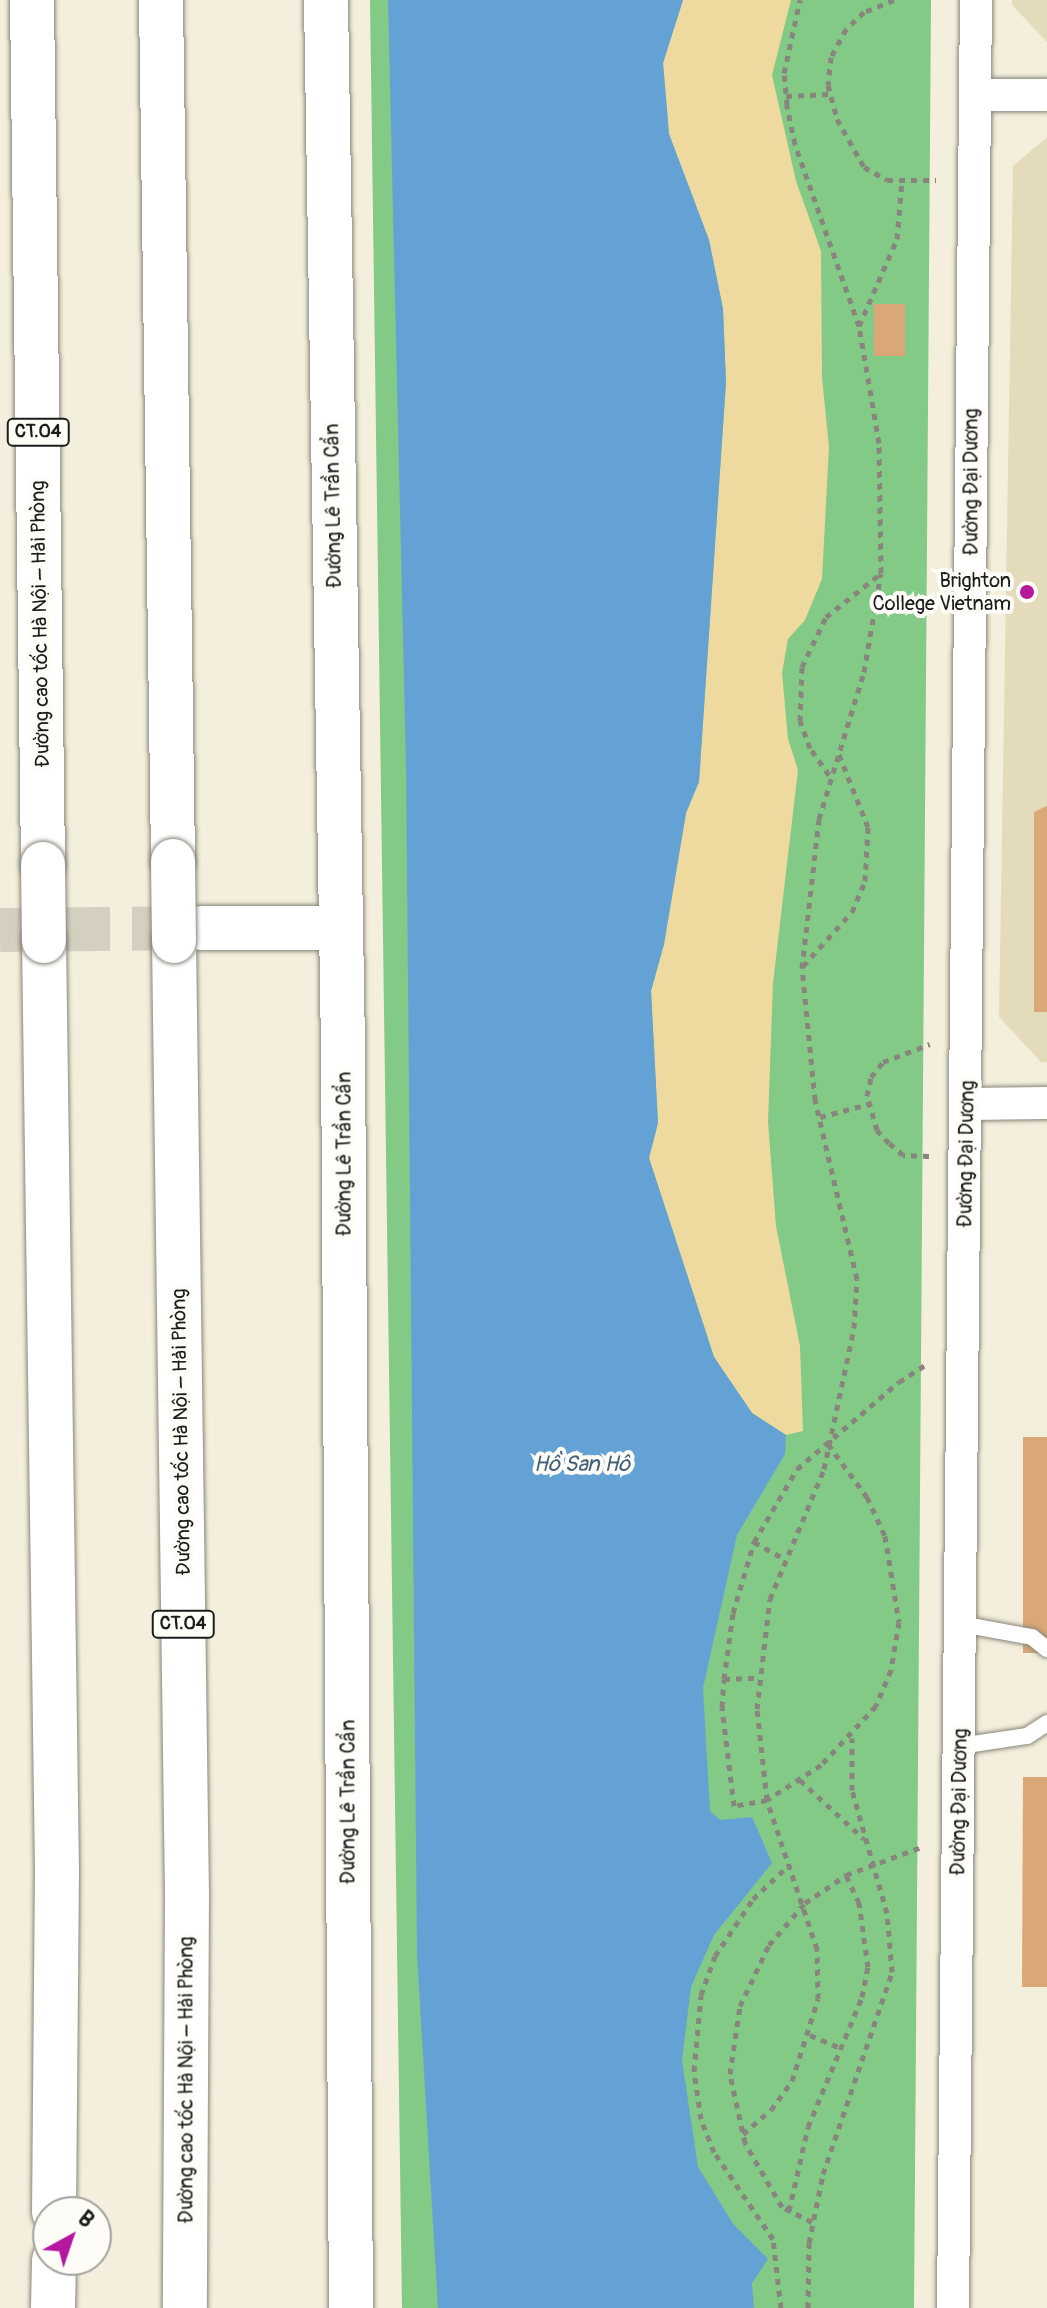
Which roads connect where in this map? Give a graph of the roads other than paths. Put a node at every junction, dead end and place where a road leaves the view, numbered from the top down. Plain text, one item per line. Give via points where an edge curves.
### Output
1 (32, 0) edge
2 (161, 0) edge
3 (326, 0) edge
4 (976, 0) edge
5 (975, 95) junction
6 (1047, 95) edge
7 (341, 928) junction
8 (187, 934) junction
9 (1047, 1103) edge
10 (967, 1104) junction
11 (961, 1624) junction
12 (1047, 1649) edge
13 (1047, 1723) edge
14 (960, 1746) junction
15 (54, 2196) edge
16 (54, 2276) edge
17 (53, 2308) edge
18 (185, 2308) edge
19 (351, 2308) edge
20 (953, 2308) edge

1 - 15 main road, Đường cao tốc Hà Nội – Hải Phòng / CT.04, bridge via 57,1870
2 - 8 main road, CT.04, bridge via 173,861
3 - 7 main road, Đường Lê Trần Cẩn
4 - 5 street, Đường Đại Dương
5 - 6 street
5 - 10 street, Đường Đại Dương
7 - 8 main road
7 - 19 main road, Đường Lê Trần Cẩn
8 - 18 main road, Đường cao tốc Hà Nội – Hải Phòng / CT.04
9 - 10 street
10 - 11 street, Đường Đại Dương
11 - 12 lane via 1032,1637
11 - 14 street, Đường Đại Dương
13 - 14 lane via 1027,1736
14 - 20 street, Đường Đại Dương
16 - 17 main road

